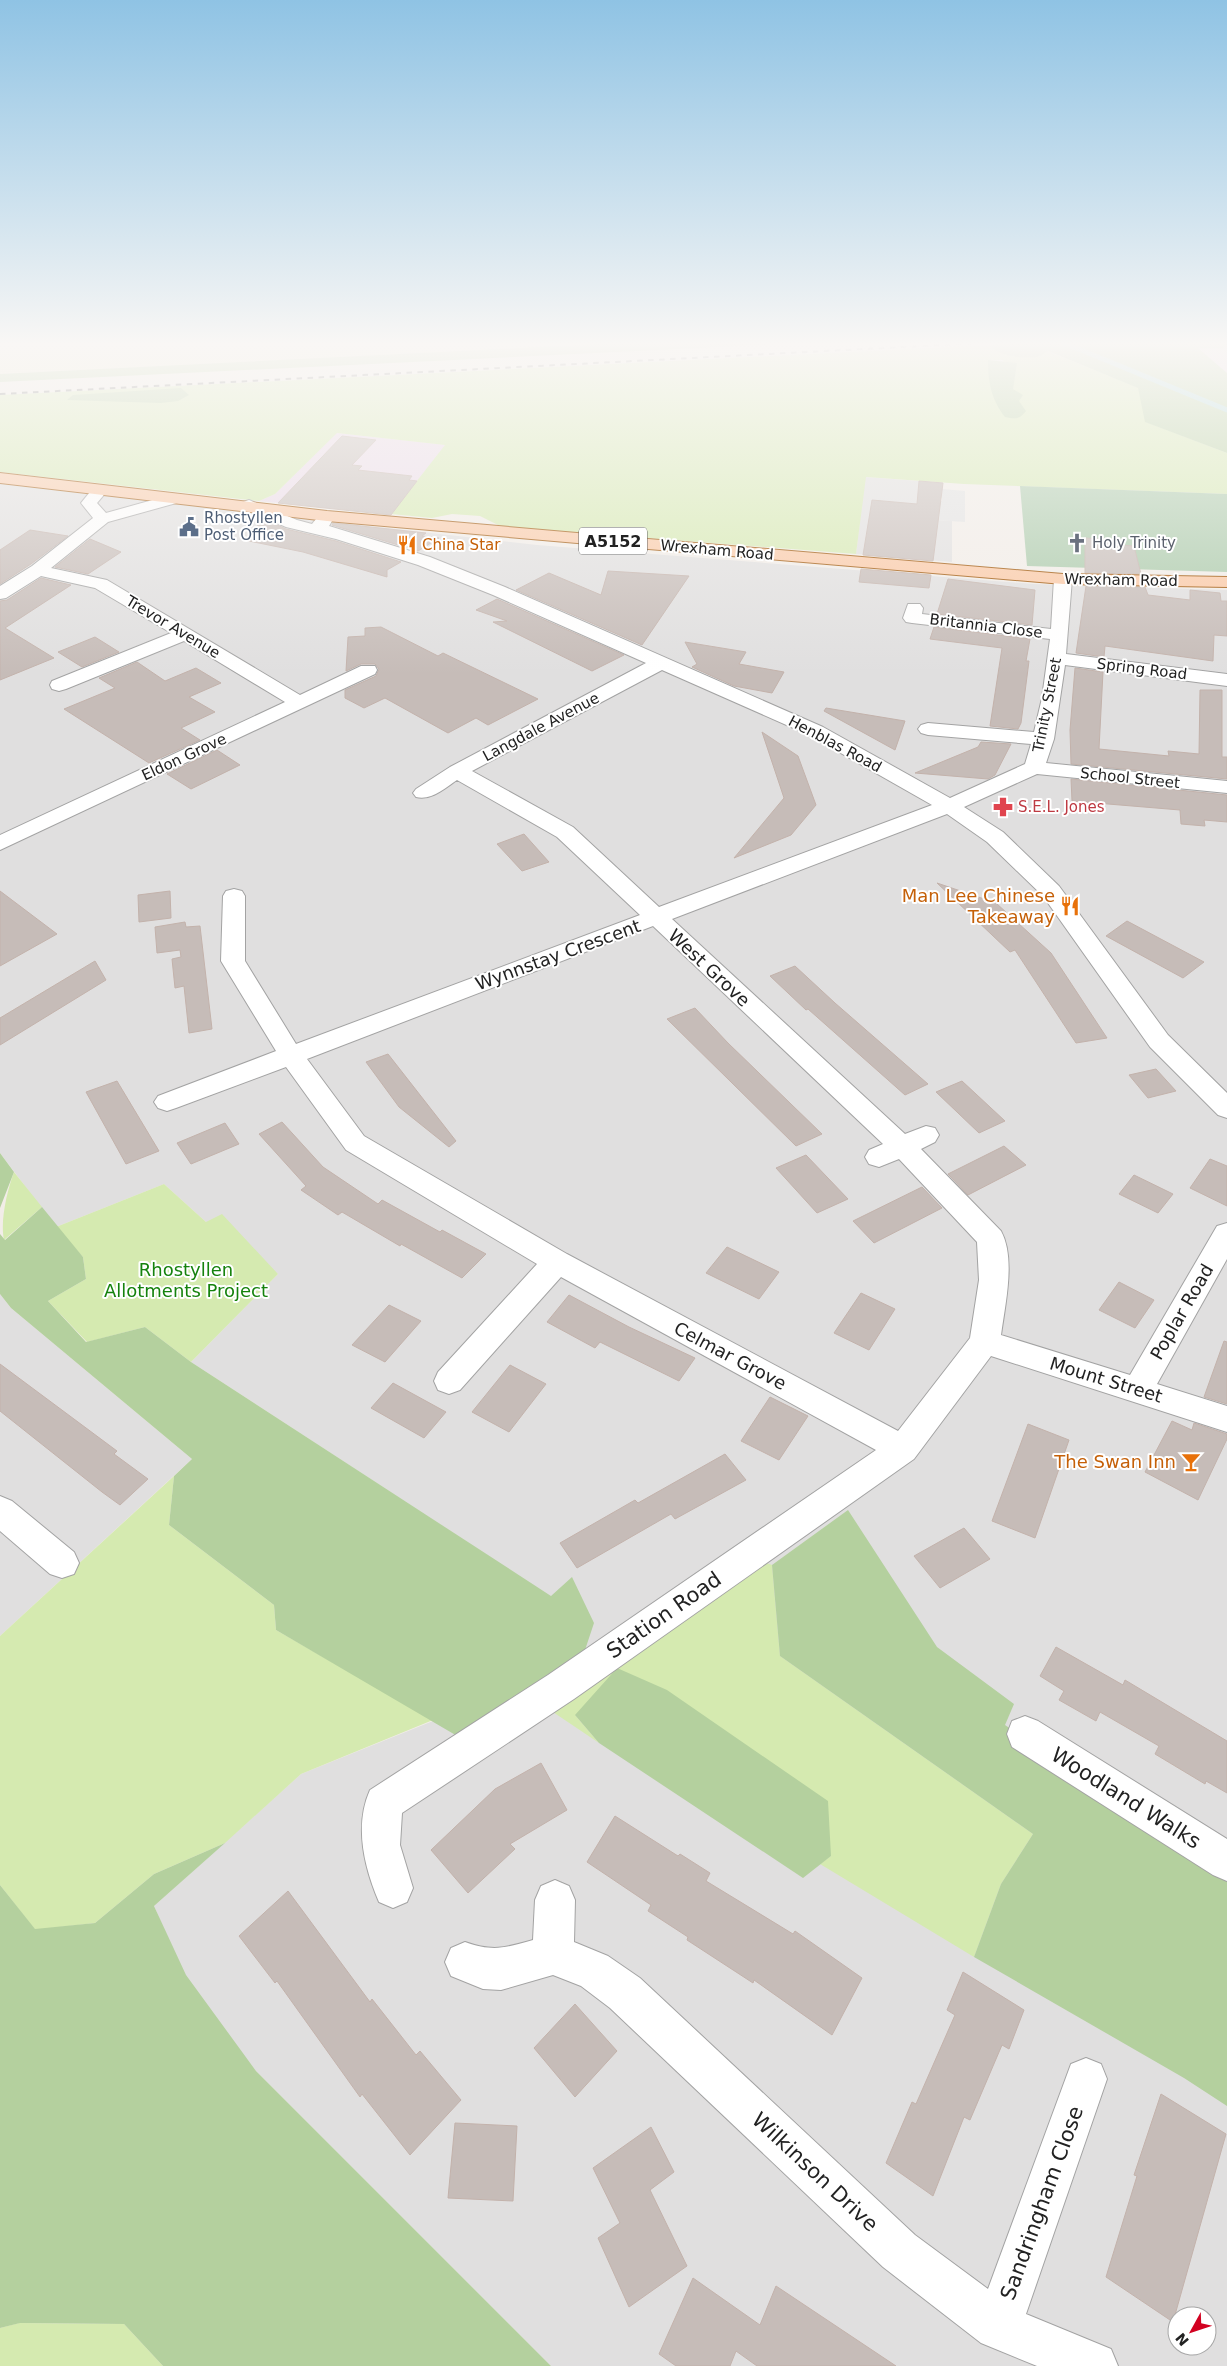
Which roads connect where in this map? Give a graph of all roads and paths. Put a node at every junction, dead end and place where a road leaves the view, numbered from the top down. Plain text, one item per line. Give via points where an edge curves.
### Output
1 (0, 478) edge
2 (100, 490) junction
3 (174, 499) junction
4 (102, 519) junction
5 (331, 525) junction
6 (38, 570) junction
7 (1063, 579) junction
8 (1227, 582) edge
9 (0, 594) edge
10 (912, 618) dead end
11 (185, 634) junction
12 (1059, 635) junction
13 (1056, 658) junction
14 (660, 663) junction
15 (368, 670) dead end
16 (1227, 680) edge
17 (59, 685) dead end
18 (300, 703) junction
19 (928, 729) dead end
20 (1044, 739) junction
21 (1034, 768) junction
22 (457, 771) junction
23 (1227, 787) edge
24 (424, 792) dead end
25 (949, 806) junction
26 (0, 843) edge
27 (234, 896) dead end
28 (656, 918) junction
29 (290, 1054) junction
30 (167, 1102) dead end
31 (1227, 1109) edge
32 (926, 1135) dead end
33 (890, 1152) junction
34 (1227, 1234) edge
35 (557, 1262) junction
36 (984, 1342) junction
37 (449, 1381) dead end
38 (1138, 1389) junction
39 (1227, 1419) edge
40 (903, 1449) junction
41 (0, 1511) edge
42 (62, 1563) dead end
43 (1025, 1734) dead end
44 (1227, 1861) edge
45 (393, 1888) dead end
46 (555, 1900) dead end
47 (553, 1955) junction
48 (465, 1962) dead end
49 (1086, 2079) dead end
50 (998, 2326) junction
51 (1094, 2366) edge

1 - 2 main road, Wrexham Road / A5152
2 - 3 main road, Wrexham Road / A5152
2 - 4 street via 89,503
3 - 4 street
3 - 5 main road, Wrexham Road / A5152 via 249,505
4 - 6 street
5 - 7 main road, Wrexham Road / A5152
5 - 14 street, Henblas Road via 491,587
6 - 9 street
6 - 11 street, Trevor Avenue via 101,584
7 - 8 main road, Wrexham Road / A5152
7 - 12 street, Trinity Street
10 - 12 street, Britannia Close
11 - 17 street
11 - 18 street, Trevor Avenue
12 - 13 street, Trinity Street
13 - 16 street, Spring Road
13 - 20 street, Trinity Street
14 - 22 street, Langdale Avenue
14 - 25 street, Henblas Road via 816,730
15 - 18 street, Eldon Grove
18 - 26 street, Eldon Grove
19 - 20 street
20 - 21 street, Trinity Street
21 - 23 street, School Street
21 - 25 street, Trinity Street
22 - 24 street, Langdale Avenue
22 - 28 street, West Grove via 565,832
25 - 28 street, Wynnstay Crescent
25 - 31 street, Henblas Road via 995,837 1051,891 1160,1041
27 - 29 street, Celmar Grove via 233,961
28 - 29 street, Wynnstay Crescent
28 - 33 street, West Grove
29 - 30 street, Wynnstay Crescent
29 - 35 street, Celmar Grove via 355,1143
32 - 33 street
33 - 36 street, West Grove via 991,1240 994,1280
34 - 38 street, Poplar Road
35 - 37 street
35 - 40 street, Celmar Grove
36 - 38 street, Mount Street
36 - 40 street, Station Road
38 - 39 street, Mount Street
40 - 45 street, Station Road via 561,1687 383,1803 381,1845
41 - 42 street
43 - 44 street, Woodland Walks
46 - 47 street
47 - 48 street via 501,1970 483,1969
47 - 50 street, Wilkinson Drive via 594,1970 625,1993 898,2251
49 - 50 street, Sandringham Close
50 - 51 street, Wilkinson Drive

